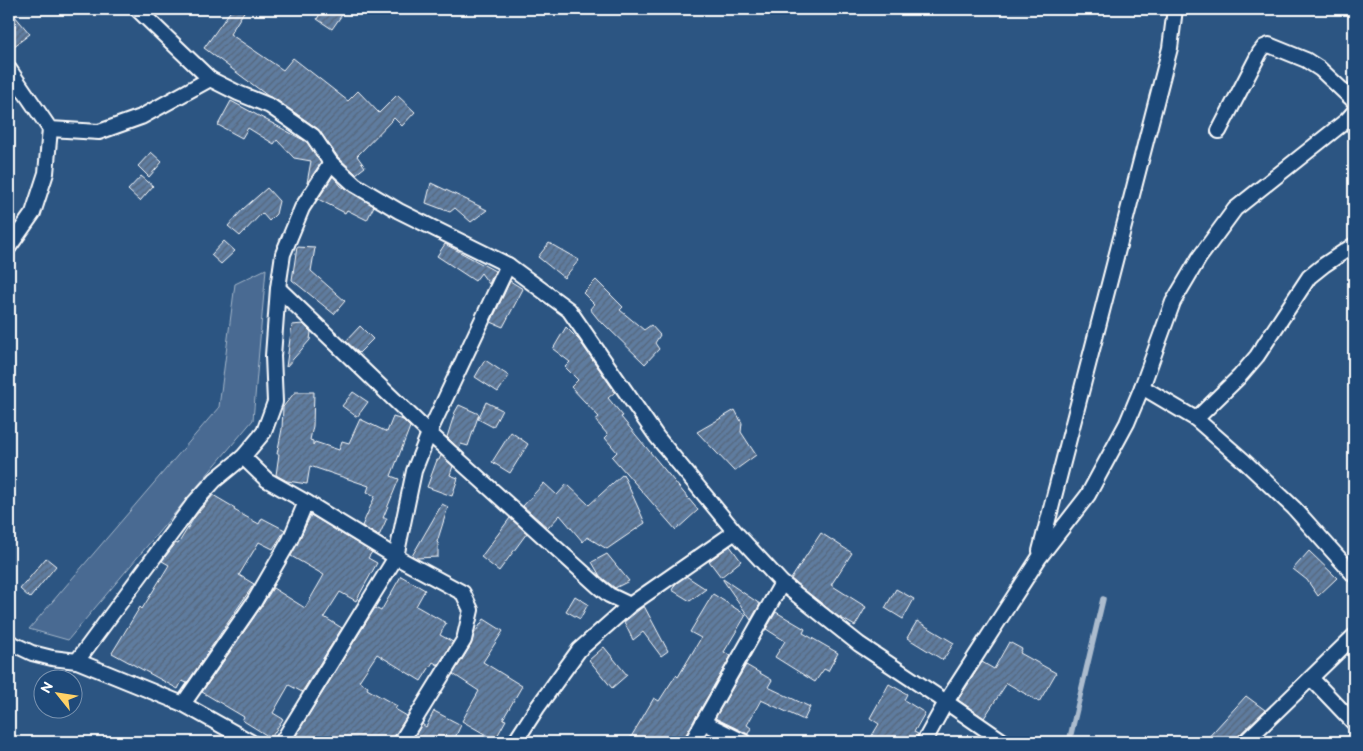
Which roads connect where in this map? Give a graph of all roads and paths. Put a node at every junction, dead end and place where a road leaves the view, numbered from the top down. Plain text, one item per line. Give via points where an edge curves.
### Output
1 (138, 9) edge
2 (1175, 9) edge
3 (9, 69) edge
4 (210, 79) junction
5 (1354, 100) edge
6 (1354, 112) edge
7 (50, 129) junction
8 (1219, 131) dead end
9 (331, 164) junction
10 (1354, 245) edge
11 (9, 247) edge
12 (508, 265) junction
13 (278, 288) junction
14 (1142, 387) junction
15 (1196, 419) junction
16 (429, 432) junction
17 (243, 457) junction
18 (306, 502) junction
19 (735, 532) junction
20 (396, 557) junction
21 (1039, 558) junction
22 (1354, 575) edge
23 (782, 583) junction
24 (630, 605) junction
25 (1354, 636) edge
26 (9, 642) edge
27 (77, 662) junction
28 (1312, 679) junction
29 (946, 702) junction
30 (183, 704) junction
31 (703, 722) junction
32 (1354, 723) edge
33 (251, 742) edge
34 (282, 742) edge
35 (401, 742) edge
36 (515, 742) edge
37 (692, 742) edge
38 (744, 742) edge
39 (924, 742) edge
40 (1004, 742) edge
41 (1246, 742) edge

1 - 4 street
2 - 21 street via 1170,48
3 - 7 street
4 - 7 street via 141,117 99,132
4 - 9 street via 270,106 292,121 313,136
5 - 8 street via 1320,68 1269,45 1260,52
6 - 14 street via 1235,209 1199,258 1173,302
7 - 11 street via 46,173 33,213
9 - 12 street via 354,185 399,211
9 - 13 street via 302,208 283,254
10 - 15 street via 1309,278 1257,356
12 - 16 street
12 - 19 street via 569,310 656,437
13 - 16 street
13 - 17 street via 272,356 275,402 264,432
14 - 15 street
14 - 21 street via 1127,423 1088,495
15 - 22 street via 1294,508
16 - 20 street via 414,471
16 - 24 street via 603,591
17 - 18 street via 267,480
17 - 27 street via 194,503
18 - 20 street
18 - 30 street via 290,540 254,602
19 - 23 street
19 - 24 street
20 - 34 street
20 - 35 street via 463,592 471,610 464,640
21 - 29 street
23 - 29 street via 859,644
23 - 31 street
24 - 36 street via 579,650
25 - 28 street
26 - 27 street via 32,653
27 - 30 street
28 - 32 street
28 - 41 street
29 - 39 street
29 - 40 street
30 - 33 street
31 - 37 street
31 - 38 street

